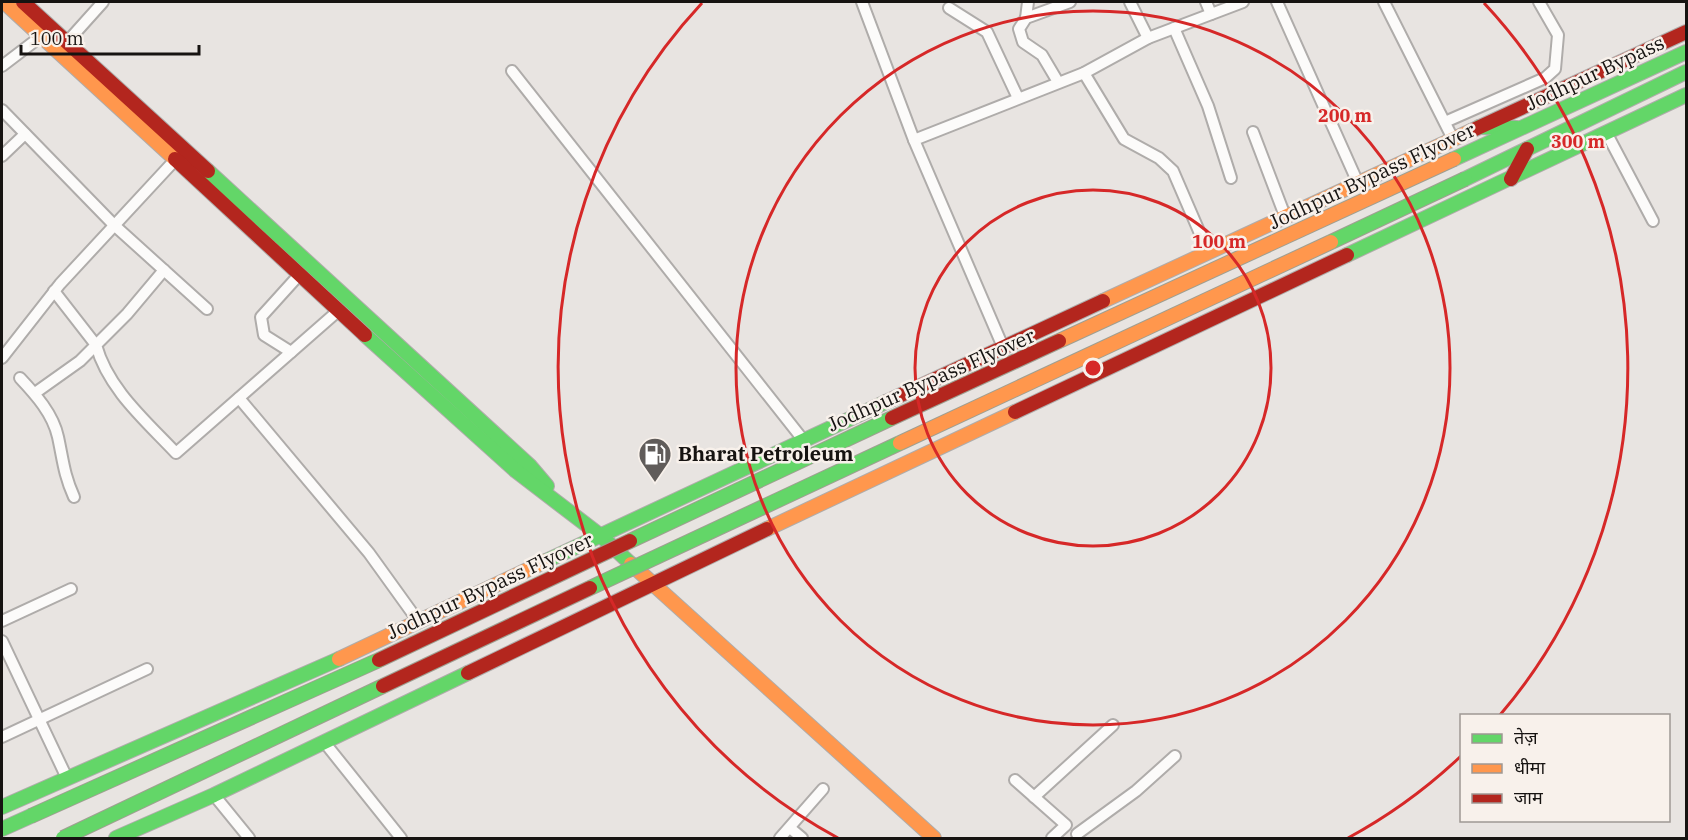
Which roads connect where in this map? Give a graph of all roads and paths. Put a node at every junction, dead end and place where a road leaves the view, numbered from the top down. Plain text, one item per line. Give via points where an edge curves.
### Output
1 (4, 2) edge
2 (23, 2) edge
3 (103, 2) edge
4 (862, 2) edge
5 (1028, 2) edge
6 (1071, 2) edge
7 (1130, 2) edge
8 (1206, 2) edge
9 (1244, 2) edge
10 (1277, 2) edge
11 (1384, 2) edge
12 (1539, 2) edge
13 (949, 8) dead end
14 (1211, 14) junction
15 (1026, 18) junction
16 (1173, 28) junction
17 (47, 32) junction
18 (1686, 32) edge
19 (1148, 38) junction
20 (68, 41) junction
21 (1686, 52) edge
22 (2, 66) edge
23 (512, 71) dead end
24 (1686, 72) edge
25 (1084, 73) junction
26 (1058, 82) junction
27 (1686, 95) edge
28 (1017, 98) junction
29 (2, 110) edge
30 (1445, 122) junction
31 (1479, 127) junction
32 (1519, 129) junction
33 (1253, 132) dead end
34 (25, 134) junction
35 (1606, 134) junction
36 (1453, 139) junction
37 (914, 140) junction
38 (1527, 149) junction
39 (2, 156) edge
40 (175, 160) junction
41 (1231, 178) dead end
42 (1511, 179) junction
43 (1358, 183) junction
44 (1286, 216) junction
45 (1653, 222) dead end
46 (114, 225) junction
47 (1208, 252) junction
48 (164, 270) junction
49 (299, 275) junction
50 (54, 291) junction
51 (207, 309) dead end
52 (338, 311) junction
53 (96, 345) junction
54 (1003, 347) junction
55 (291, 352) junction
56 (2, 358) edge
57 (20, 378) dead end
58 (35, 393) junction
59 (239, 398) junction
60 (804, 441) junction
61 (74, 497) dead end
62 (559, 501) junction
63 (601, 536) junction
64 (650, 584) junction
65 (71, 589) dead end
66 (2, 621) edge
67 (418, 621) junction
68 (2, 641) edge
69 (147, 669) dead end
70 (40, 719) junction
71 (1113, 725) dead end
72 (2, 737) edge
73 (325, 743) junction
74 (1175, 756) dead end
75 (66, 776) junction
76 (1015, 780) dead end
77 (823, 789) dead end
78 (214, 795) junction
79 (1034, 797) junction
80 (2, 807) edge
81 (1066, 825) junction
82 (790, 828) junction
83 (2, 829) edge
84 (1079, 836) edge
85 (63, 838) edge
86 (116, 838) edge
87 (249, 838) edge
88 (401, 838) edge
89 (780, 838) edge
90 (802, 838) edge
91 (934, 838) edge
92 (1052, 838) edge

1 - 17 main road
2 - 17 main road
3 - 20 street
4 - 37 street
5 - 15 street
6 - 15 street
7 - 19 street
8 - 14 street
9 - 14 street
10 - 43 street
11 - 30 street
12 - 30 street via 1558,35 1555,69 1545,78
13 - 28 street via 987,32
14 - 16 street
15 - 26 street via 1019,35 1042,55
16 - 19 street
16 - 41 street via 1208,106
17 - 20 main road
17 - 22 street
17 - 40 main road
18 - 31 main road
19 - 25 street
20 - 62 main road via 530,466
21 - 32 main road, Jodhpur Bypass
23 - 60 street
24 - 38 main road, Jodhpur Bypass
25 - 26 street
25 - 47 street via 1124,139 1159,158 1173,171
26 - 28 street
27 - 35 main road
28 - 37 street
29 - 34 street
30 - 36 street
31 - 32 main road
31 - 36 main road
32 - 83 main road, Jodhpur Bypass Flyover, bridge via 808,456 309,694
33 - 44 street
34 - 39 street
34 - 46 street
35 - 42 main road
35 - 45 street
36 - 43 main road
37 - 54 street
38 - 42 main road
38 - 85 main road, bridge
40 - 46 street
40 - 49 main road
42 - 64 main road
43 - 44 main road
44 - 47 main road
46 - 48 street
46 - 50 street
47 - 54 main road
48 - 51 street
48 - 53 street
49 - 52 main road
49 - 55 street via 261,316 264,335
50 - 53 street
50 - 56 street
52 - 55 street
52 - 62 main road via 516,471
53 - 58 street
53 - 59 street via 106,372 122,394 176,453
54 - 60 main road
55 - 59 street
57 - 58 street
58 - 61 street via 58,436 64,475
59 - 67 street via 369,553
60 - 63 main road
62 - 63 main road
63 - 64 main road
63 - 67 main road
64 - 73 main road
64 - 91 main road
65 - 66 street
67 - 75 main road via 264,693
68 - 70 street
69 - 70 street
70 - 72 street
70 - 75 street
71 - 79 street
73 - 78 main road
73 - 88 street
74 - 84 street
75 - 80 main road
76 - 79 street
77 - 82 street
78 - 86 main road
78 - 87 street
79 - 81 street
81 - 84 street
81 - 92 street
82 - 89 street
82 - 90 street

